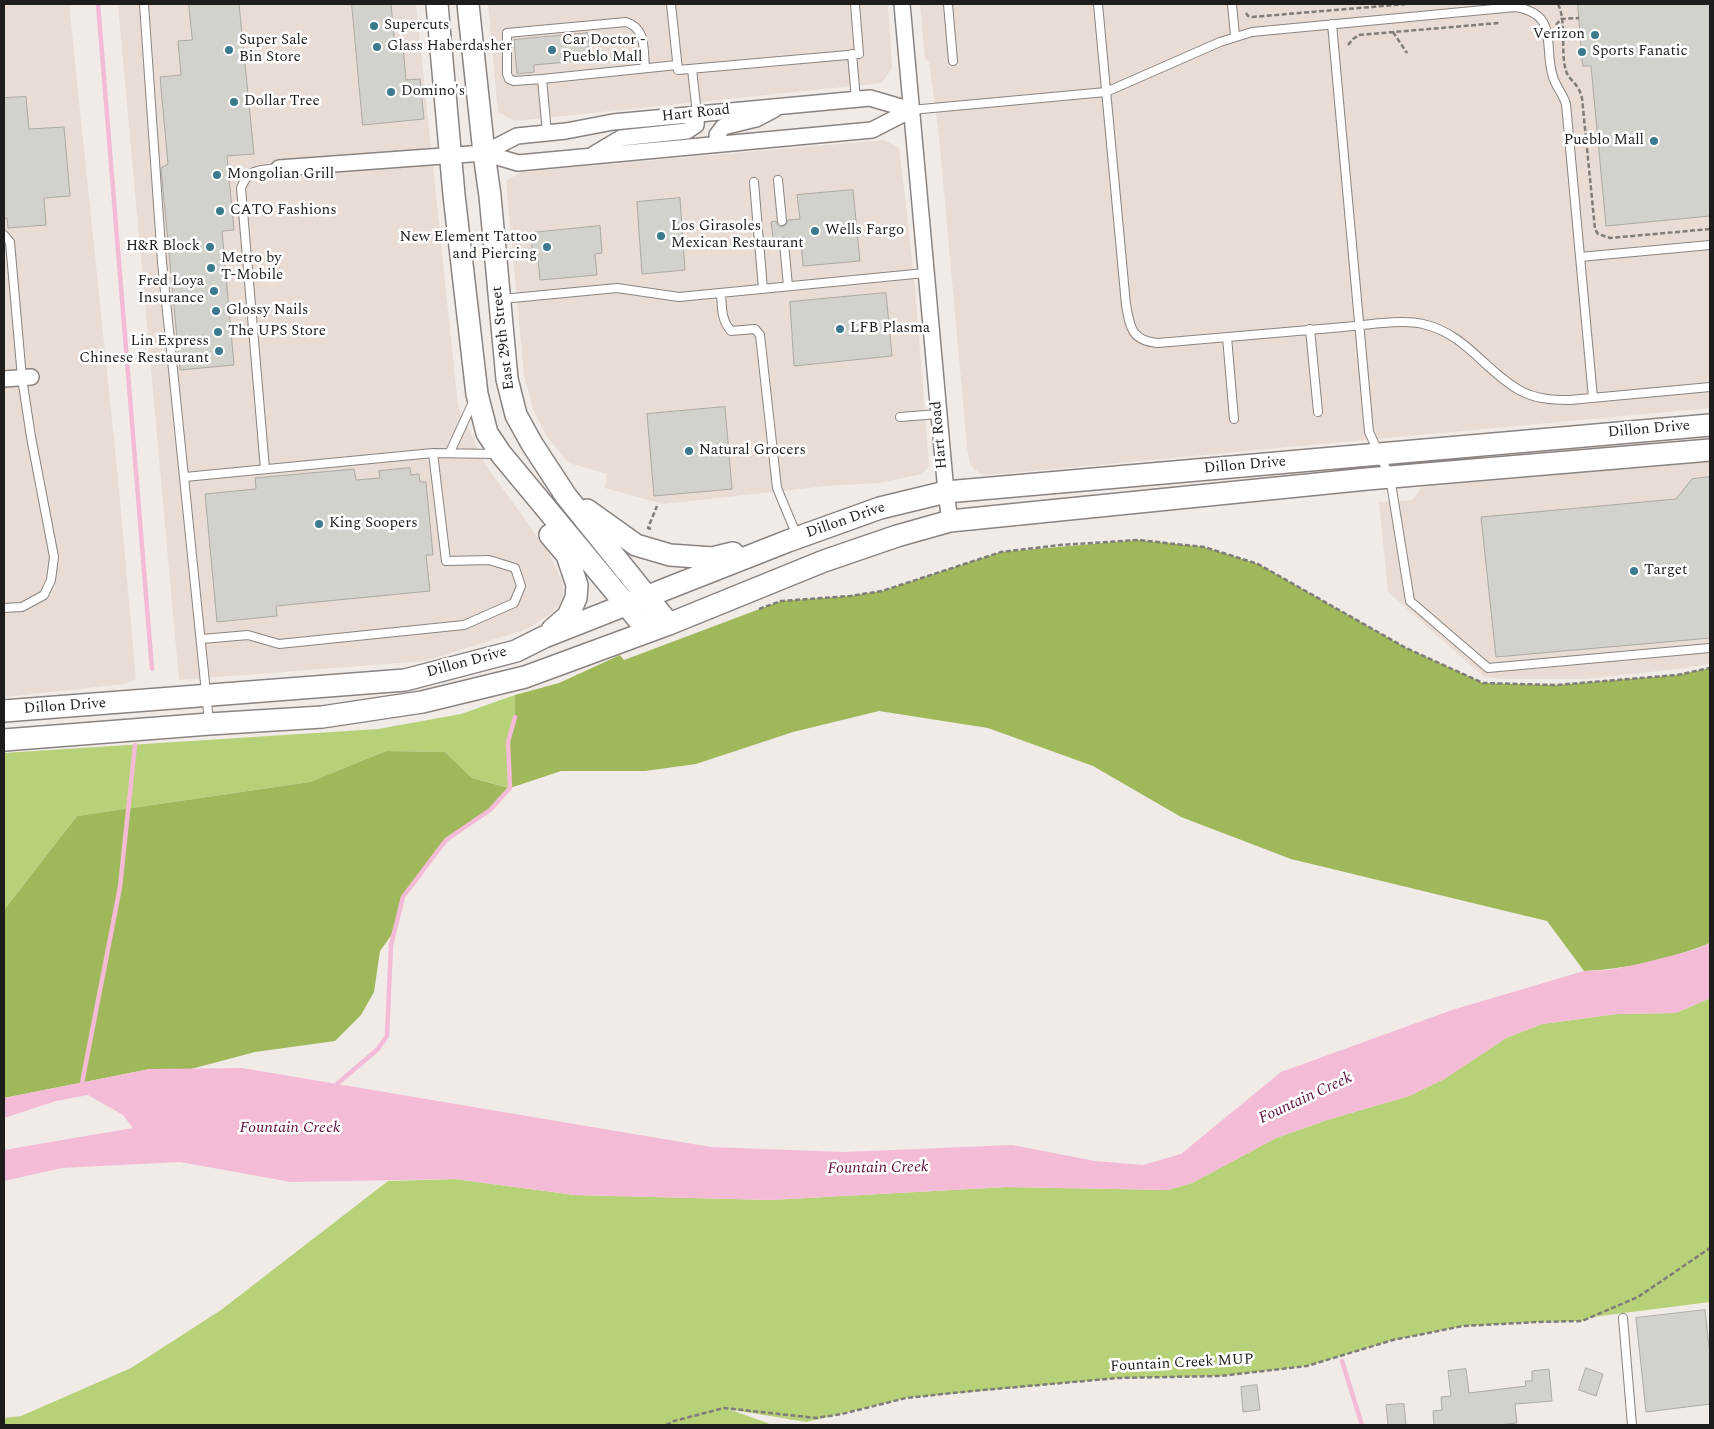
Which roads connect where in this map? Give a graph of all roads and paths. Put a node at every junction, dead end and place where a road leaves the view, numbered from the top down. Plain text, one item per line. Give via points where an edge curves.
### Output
1 (144, 4) edge
2 (437, 4) edge
3 (468, 4) edge
4 (671, 4) edge
5 (855, 4) edge
6 (902, 4) edge
7 (948, 4) edge
8 (1098, 4) edge
9 (1232, 4) edge
10 (1406, 4) edge
11 (1558, 4) edge
12 (1245, 9) dead end
13 (1579, 18) dead end
14 (1561, 19) junction
15 (1499, 23) dead end
16 (1332, 24) junction
17 (1393, 32) junction
18 (1548, 32) junction
19 (1235, 36) junction
20 (1348, 45) dead end
21 (1407, 53) dead end
22 (852, 54) junction
23 (953, 61) dead end
24 (677, 65) junction
25 (645, 68) junction
26 (692, 69) junction
27 (542, 79) junction
28 (1106, 92) junction
29 (856, 99) junction
30 (783, 105) junction
31 (911, 110) junction
32 (697, 114) junction
33 (547, 133) junction
34 (718, 144) junction
35 (484, 153) junction
36 (451, 155) junction
37 (590, 156) junction
38 (279, 168) joint
39 (778, 180) dead end
40 (754, 182) dead end
41 (782, 221) dead end
42 (1710, 228) edge
43 (4, 235) edge
44 (784, 243) dead end
45 (1710, 245) edge
46 (1580, 257) junction
47 (925, 273) junction
48 (788, 286) junction
49 (763, 289) junction
50 (721, 293) junction
51 (499, 299) junction
52 (1360, 326) junction
53 (1310, 329) junction
54 (1227, 337) junction
55 (27, 377) junction
56 (4, 379) edge
57 (1710, 387) edge
58 (477, 394) junction
59 (1593, 398) junction
60 (1318, 412) dead end
61 (938, 414) junction
62 (900, 417) dead end
63 (1234, 419) dead end
64 (1710, 425) edge
65 (1710, 450) edge
66 (450, 452) junction
67 (433, 453) junction
68 (501, 454) junction
69 (1380, 455) junction
70 (265, 469) junction
71 (185, 477) junction
72 (1390, 478) junction
73 (946, 492) junction
74 (566, 496) junction
75 (657, 506) dead end
76 (950, 521) junction
77 (656, 531) dead end
78 (793, 539) junction
79 (646, 596) junction
80 (626, 605) junction
81 (4, 608) edge
82 (754, 611) dead end
83 (669, 624) junction
84 (648, 631) junction
85 (544, 637) junction
86 (202, 639) junction
87 (1710, 648) edge
88 (1710, 668) edge
89 (207, 696) junction
90 (4, 711) edge
91 (209, 724) junction
92 (4, 740) edge
93 (1710, 1248) edge
94 (1623, 1318) dead end
95 (674, 1423) edge
96 (666, 1425) edge
97 (1632, 1425) edge

1 - 71 lane via 162,262
2 - 36 main road
3 - 35 main road, East 29th Street
4 - 24 lane
5 - 22 lane via 859,54
6 - 31 street, Hart Road
7 - 23 lane
8 - 28 lane
9 - 19 lane
10 - 12 path via 1252,18
11 - 14 path
13 - 14 path
14 - 18 path
14 - 42 path via 1566,69 1582,98 1594,229 1610,238
15 - 17 path
16 - 18 lane via 1515,7 1534,13
16 - 19 lane
16 - 52 lane
17 - 20 path via 1359,35
17 - 21 path
18 - 46 lane via 1553,79 1566,104
19 - 28 lane
22 - 26 lane
22 - 29 lane
24 - 25 lane
24 - 26 lane via 678,70
25 - 27 lane
25 - 27 lane via 640,30 626,22 507,33 509,78 514,81
26 - 32 lane
27 - 33 lane
28 - 31 lane
28 - 54 lane via 1126,305 1133,331 1138,338 1158,343
29 - 30 street, Hart Road
29 - 31 street, Hart Road via 870,98
30 - 32 street, Hart Road
30 - 34 street via 756,119 723,127 717,135
31 - 34 street, Hart Road via 872,130
31 - 47 street, Hart Road
32 - 33 street, Hart Road via 613,122
32 - 37 street via 696,124 687,131 621,138
33 - 35 street, Hart Road via 517,136
34 - 37 street, Hart Road
35 - 36 street, Hart Road
35 - 37 street, Hart Road via 518,163
35 - 51 main road, East 29th Street
36 - 38 street, Hart Road
36 - 58 main road
38 - 70 lane via 256,171 246,177 242,188
39 - 41 lane
40 - 49 lane
43 - 55 lane via 10,242
44 - 48 lane
45 - 46 lane
46 - 59 lane
47 - 48 lane
47 - 61 street, Hart Road
48 - 49 lane
49 - 50 lane
50 - 51 lane via 679,297 616,288
50 - 78 lane via 725,325 731,331 756,329 760,335 777,488
51 - 74 main road, East 29th Street via 507,379 516,415
52 - 53 lane
52 - 59 lane via 1420,323 1437,328 1465,344 1520,390 1552,400
52 - 69 lane via 1369,432
53 - 54 lane
53 - 60 lane
54 - 63 lane
55 - 56 street
55 - 81 lane via 31,437 54,557 51,580 44,595 22,607
57 - 59 lane
58 - 66 lane
58 - 68 main road via 487,433
61 - 62 lane
61 - 73 street, Hart Road
64 - 69 main road, Dillon Drive
65 - 72 main road, Dillon Drive
66 - 67 lane
66 - 68 lane
67 - 70 lane
67 - 86 lane via 446,561 489,560 515,568 521,586 514,603 464,625 278,644 248,635
68 - 80 main road
68 - 85 main road via 530,510 567,555 577,585 576,598 568,616
69 - 72 lane
69 - 73 main road, Dillon Drive
70 - 71 lane
71 - 86 lane
72 - 76 main road, Dillon Drive
72 - 87 lane via 1410,601 1488,668
73 - 76 street, Hart Road
73 - 78 main road, Dillon Drive via 880,508
74 - 78 main road via 636,545 670,555 712,558
74 - 79 main road, East 29th Street
75 - 77 path via 648,528
76 - 83 main road, Dillon Drive via 824,561
78 - 79 main road, Dillon Drive
79 - 80 main road, Dillon Drive
79 - 83 main road, East 29th Street
80 - 84 main road
80 - 85 main road, Dillon Drive
82 - 88 path via 780,601 882,591 1001,552 1138,540 1204,547 1258,564 1406,648 1483,683 1556,685 1677,675
83 - 84 main road, Dillon Drive
84 - 91 main road, Dillon Drive via 525,677 422,702 322,717
85 - 89 main road, Dillon Drive via 516,650 405,680
86 - 89 lane
89 - 90 main road, Dillon Drive
89 - 91 lane
91 - 92 main road, Dillon Drive
93 - 95 path, Fountain Creek MUP via 1638,1297 1582,1321 1463,1326 1393,1340 1307,1366 1220,1376 1118,1378 972,1391 906,1398 816,1418 724,1408
94 - 97 lane
95 - 96 path, Fountain Creek MUP

